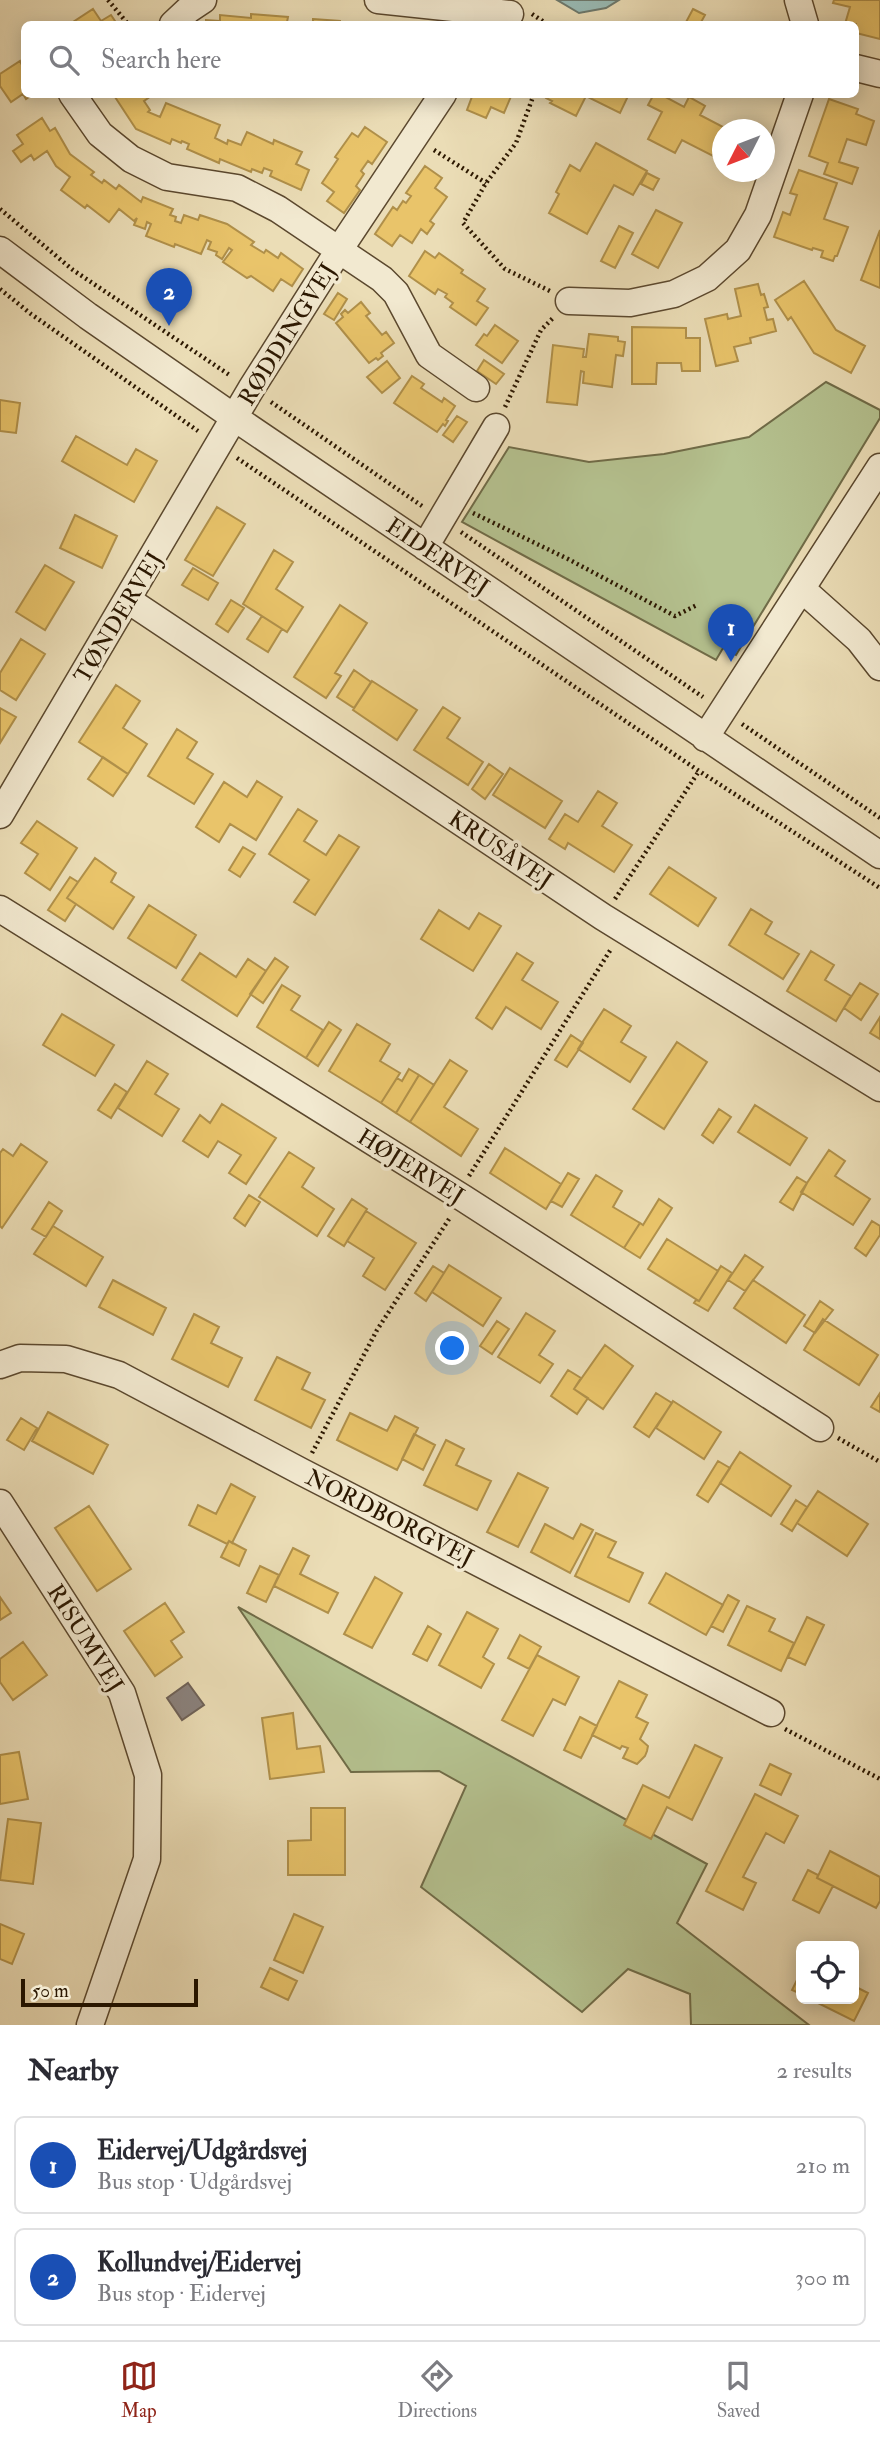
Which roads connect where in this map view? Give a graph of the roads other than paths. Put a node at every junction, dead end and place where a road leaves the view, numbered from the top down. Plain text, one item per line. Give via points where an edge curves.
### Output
1 (202, 0) edge
2 (378, 0) edge
3 (798, 0) edge
4 (510, 13) dead end
5 (467, 17) edge
6 (176, 21) edge
7 (804, 21) edge
8 (859, 69) edge
9 (880, 74) edge
10 (75, 98) edge
11 (440, 98) edge
12 (799, 98) edge
13 (0, 250) edge
14 (339, 250) junction
15 (569, 300) road end
16 (476, 388) dead end
17 (235, 418) junction
18 (496, 427) road end
19 (880, 467) edge
20 (425, 547) junction
21 (803, 590) junction
22 (128, 600) junction
23 (880, 667) edge
24 (705, 738) junction
25 (0, 815) edge
26 (880, 855) edge
27 (0, 909) edge
28 (880, 1088) edge
29 (0, 1366) edge
30 (820, 1427) road end
31 (0, 1503) edge
32 (771, 1713) road end
33 (90, 2025) edge

1 - 6 street
2 - 5 street
3 - 7 street
4 - 5 street
8 - 9 street
10 - 14 street, RØDDINGVEJ via 100,134 131,159 167,177 237,188
11 - 14 street, RØDDINGVEJ
12 - 15 street via 758,215 737,250 707,278 674,294 630,303
13 - 17 street, EIDERVEJ
14 - 16 street, RØDDINGVEJ via 396,293 429,355
14 - 17 street, RØDDINGVEJ
17 - 20 street, EIDERVEJ
17 - 22 street, TØNDERVEJ
18 - 20 street
19 - 21 street
20 - 24 street, EIDERVEJ
21 - 23 street via 859,640
21 - 24 street
22 - 25 street, TØNDERVEJ
22 - 28 street, KRUSÅVEJ via 603,917
24 - 26 street, EIDERVEJ
27 - 30 street, HØJERVEJ
29 - 32 street, NORDBORGVEJ via 20,1358 66,1359 119,1375
31 - 33 street, RISUMVEJ via 122,1693 148,1775 147,1859

